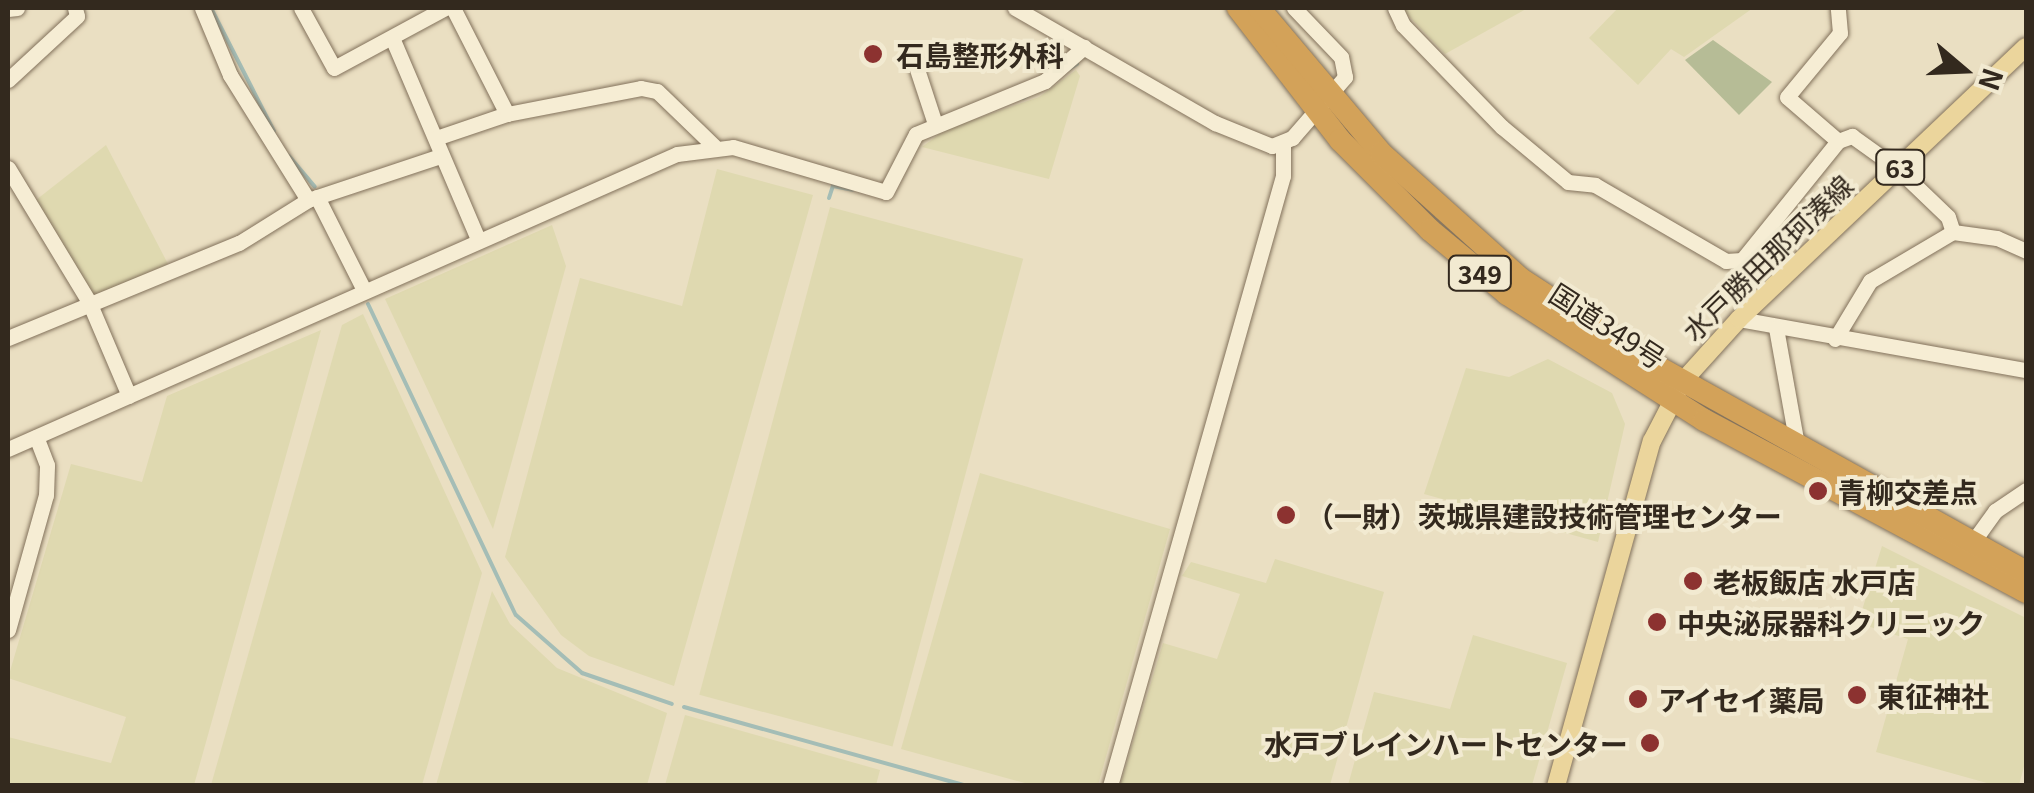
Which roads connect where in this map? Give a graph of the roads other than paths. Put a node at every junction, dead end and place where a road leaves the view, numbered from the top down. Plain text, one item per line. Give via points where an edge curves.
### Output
1 (17, 8) edge
2 (76, 8) edge
3 (202, 8) edge
4 (301, 8) edge
5 (449, 8) edge
6 (1238, 8) edge
7 (1259, 8) edge
8 (1294, 8) edge
9 (1395, 8) edge
10 (1838, 8) edge
11 (8, 9) edge
12 (1019, 9) edge
13 (392, 40) junction
14 (1084, 46) junction
15 (2026, 47) edge
16 (914, 60) dead end
17 (8, 80) edge
18 (1322, 104) junction
19 (507, 114) junction
20 (935, 124) junction
21 (436, 138) junction
22 (1838, 142) junction
23 (1283, 144) junction
24 (714, 146) junction
25 (440, 156) junction
26 (8, 168) edge
27 (1898, 169) junction
28 (313, 198) junction
29 (1953, 232) junction
30 (478, 240) junction
31 (2026, 250) edge
32 (364, 290) junction
33 (89, 302) junction
34 (1739, 319) junction
35 (1776, 328) junction
36 (8, 338) edge
37 (1835, 340) junction
38 (2026, 370) edge
39 (1677, 391) junction
40 (129, 396) junction
41 (36, 437) junction
42 (1797, 445) junction
43 (8, 449) edge
44 (2026, 490) edge
45 (1968, 550) junction
46 (27, 562) junction
47 (8, 563) edge
48 (2026, 572) edge
49 (2026, 592) edge
50 (8, 630) edge
51 (1110, 786) edge
52 (1556, 786) edge

1 - 11 street
2 - 17 street via 77,16
3 - 28 street via 230,75
4 - 13 street via 334,68
5 - 13 street
5 - 19 street
6 - 18 highway, 国道349号 / 349
7 - 18 highway, 国道349号 / 349
8 - 18 street via 1345,66
9 - 22 street via 1403,25 1502,126 1568,182 1595,184 1726,262 1742,260
10 - 22 street via 1840,33 1788,97
12 - 14 street
13 - 21 street
14 - 20 street via 1044,81
14 - 23 street via 1242,137
15 - 27 main road, 水戸勝田那珂湊線 / 63
16 - 20 street
18 - 23 street
18 - 39 highway, 国道349号 / 349 via 1477,245
19 - 21 street
19 - 24 street via 641,88 657,91
20 - 24 street via 916,134 886,192
21 - 25 street
22 - 27 street via 1852,136
23 - 51 street via 1283,176
24 - 30 street via 676,154
25 - 28 street
25 - 30 street
26 - 33 street
27 - 29 street via 1948,218
27 - 34 main road, 水戸勝田那珂湊線 / 63
28 - 32 street
28 - 33 street via 238,243
29 - 31 street
29 - 37 street via 1870,280
30 - 32 street
32 - 40 street
33 - 36 street
33 - 40 street
34 - 35 street
34 - 39 main road, 水戸勝田那珂湊線 / 63
35 - 37 street
35 - 42 street
37 - 38 street
39 - 42 highway, 国道349号 / 349
39 - 45 highway, 国道349号 / 349
39 - 52 main road, 水戸勝田那珂湊線 / 63 via 1648,454
40 - 41 street
41 - 43 street
41 - 46 street via 48,479
42 - 45 highway, 国道349号 / 349
44 - 45 street via 1995,510
45 - 48 highway, 国道349号 / 349
45 - 49 highway, 国道349号 / 349
46 - 47 street
46 - 50 street

